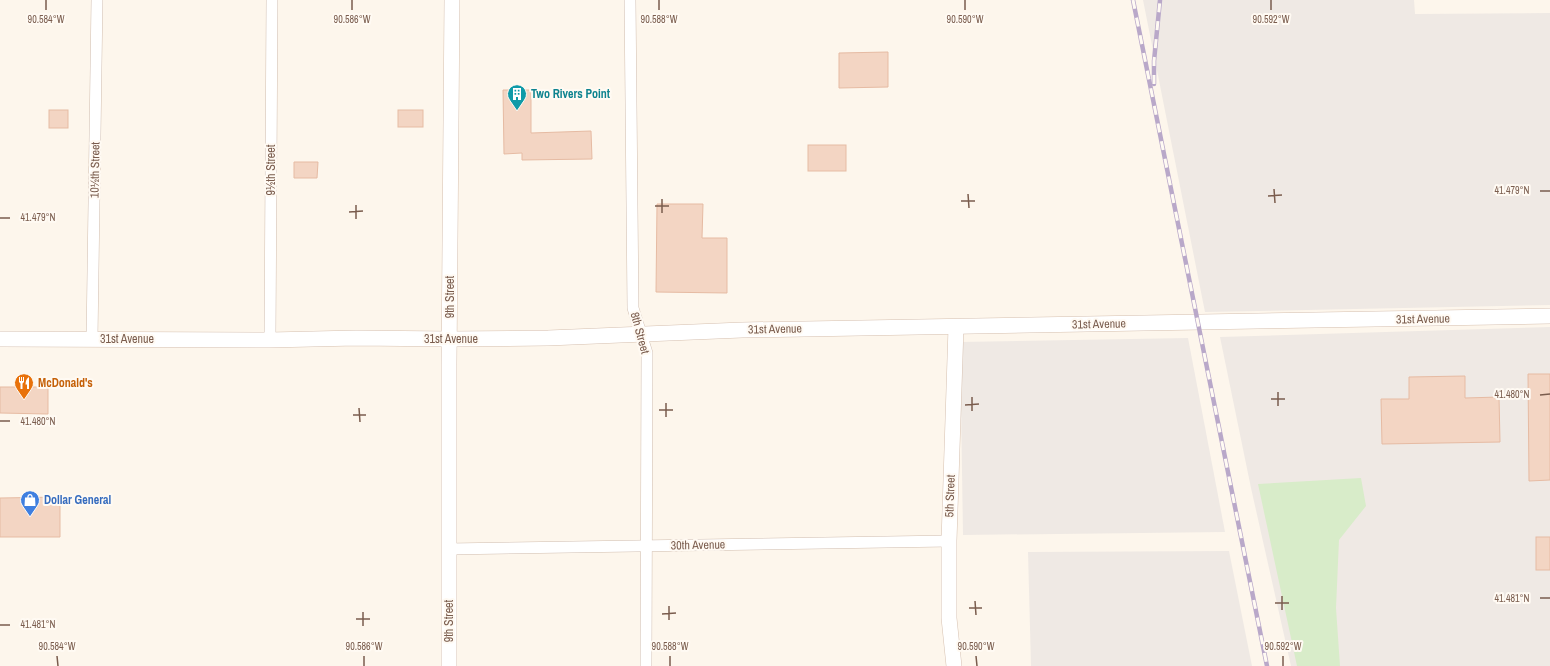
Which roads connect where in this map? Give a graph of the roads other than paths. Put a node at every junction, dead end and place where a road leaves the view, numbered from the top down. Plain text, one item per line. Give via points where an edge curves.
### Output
1 (97, 0) edge
2 (272, 0) edge
3 (452, 0) edge
4 (630, 0) edge
5 (1550, 316) edge
6 (956, 327) junction
7 (641, 334) junction
8 (0, 339) edge
9 (92, 339) junction
10 (449, 339) junction
11 (270, 340) junction
12 (949, 541) junction
13 (646, 546) junction
14 (448, 549) junction
15 (449, 666) edge
16 (646, 666) edge
17 (954, 666) edge

1 - 9 street, 10½th Street
2 - 11 street, 9½th Street
3 - 10 street, 9th Street
4 - 7 street, 8th Street via 633,308
5 - 6 street, 31st Avenue
6 - 7 street, 31st Avenue
6 - 12 street, 5th Street
7 - 10 street, 31st Avenue
7 - 13 street, 8th Street via 647,353
8 - 9 street, 31st Avenue
9 - 11 street, 31st Avenue
10 - 11 street, 31st Avenue
10 - 14 street, 9th Street
12 - 13 street, 30th Avenue
12 - 17 street, 5th Street via 950,618
13 - 14 street, 30th Avenue
13 - 16 street, 8th Street
14 - 15 street, 9th Street

